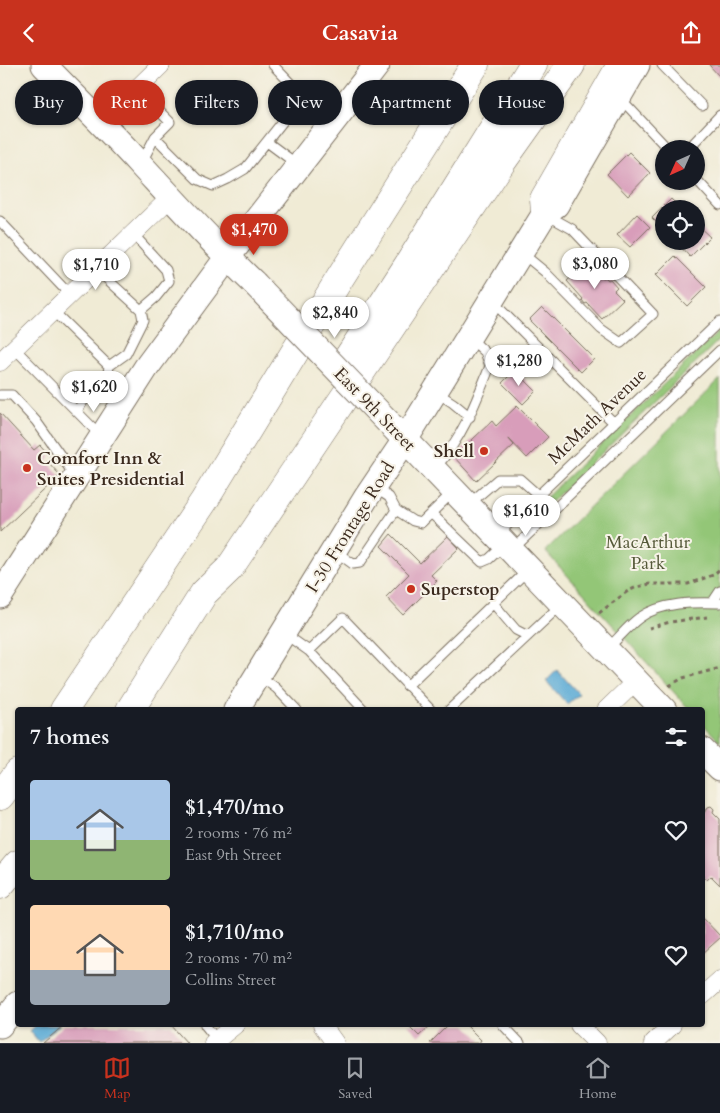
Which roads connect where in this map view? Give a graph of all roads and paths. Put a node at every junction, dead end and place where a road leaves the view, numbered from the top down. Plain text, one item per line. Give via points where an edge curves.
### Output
1 (44, 65) edge
2 (161, 65) edge
3 (273, 65) edge
4 (377, 65) edge
5 (474, 65) edge
6 (533, 65) edge
7 (571, 65) edge
8 (621, 65) edge
9 (637, 65) edge
10 (662, 65) edge
11 (146, 80) edge
12 (619, 97) junction
13 (702, 106) dead end
14 (93, 114) edge
15 (720, 115) edge
16 (165, 117) edge
17 (104, 125) edge
18 (155, 137) junction
19 (660, 140) edge
20 (696, 140) edge
21 (267, 143) junction
22 (141, 164) junction
23 (298, 165) junction
24 (705, 189) edge
25 (170, 198) junction
26 (720, 205) edge
27 (545, 213) junction
28 (0, 221) edge
29 (133, 233) junction
30 (522, 253) junction
31 (227, 258) junction
32 (96, 269) junction
33 (70, 295) junction
34 (492, 301) junction
35 (141, 310) junction
36 (53, 311) junction
37 (720, 321) edge
38 (468, 336) junction
39 (14, 348) junction
40 (720, 350) edge
41 (0, 362) edge
42 (109, 366) junction
43 (434, 390) junction
44 (0, 395) edge
45 (77, 411) junction
46 (470, 417) junction
47 (614, 423) junction
48 (102, 437) junction
49 (404, 440) junction
50 (434, 470) junction
51 (77, 478) junction
52 (373, 487) junction
53 (538, 495) junction
54 (461, 498) junction
55 (396, 510) junction
56 (431, 513) junction
57 (504, 543) junction
58 (335, 551) junction
59 (529, 569) junction
60 (720, 569) edge
61 (5, 584) edge
62 (720, 591) edge
63 (204, 593) junction
64 (494, 603) junction
65 (716, 603) edge
66 (562, 604) junction
67 (597, 615) dead end
68 (707, 617) dead end
69 (644, 631) dead end
70 (284, 634) junction
71 (528, 636) junction
72 (606, 650) junction
73 (309, 651) junction
74 (720, 668) edge
75 (258, 675) junction
76 (636, 681) junction
77 (407, 686) junction
78 (665, 699) edge
79 (66, 707) edge
80 (132, 707) edge
81 (238, 707) edge
82 (294, 707) edge
83 (361, 707) edge
84 (428, 707) edge
85 (452, 707) edge
86 (609, 707) edge
87 (705, 753) edge
88 (720, 768) edge
89 (15, 777) edge
90 (0, 796) edge
91 (15, 868) edge
92 (0, 885) edge
93 (720, 980) edge
94 (705, 993) edge
95 (15, 1008) edge
96 (0, 1025) edge
97 (205, 1027) edge
98 (233, 1027) edge
99 (323, 1027) edge
100 (505, 1027) edge
101 (581, 1027) edge
102 (670, 1027) edge
103 (215, 1042) edge
104 (334, 1043) edge
105 (520, 1043) edge
106 (597, 1043) edge
107 (653, 1043) edge

1 - 14 main road, East 9th Street
2 - 11 street
3 - 21 lane via 297,90 299,101
4 - 23 main road
5 - 79 highway via 204,501
6 - 63 highway via 408,265 214,560
7 - 63 highway via 496,169 229,569
8 - 27 highway via 544,199
9 - 12 main road, I-30 Frontage Road
10 - 13 lane
12 - 19 lane
12 - 27 main road, I-30 Frontage Road via 556,205
15 - 20 lane
16 - 18 lane via 170,122
17 - 22 main road, East 9th Street
18 - 21 lane via 197,179 213,186 245,169
18 - 22 lane
21 - 23 lane
22 - 25 main road, East 9th Street
23 - 31 main road
24 - 26 lane
25 - 29 street
25 - 31 main road, East 9th Street
27 - 30 main road, I-30 Frontage Road
27 - 30 lane via 572,229 653,314 621,343 600,329
28 - 33 lane
29 - 32 street
29 - 35 lane via 166,270 169,281
30 - 34 main road, I-30 Frontage Road
31 - 48 main road via 146,368
31 - 49 main road, East 9th Street, bridge
32 - 33 street
32 - 35 lane
33 - 36 street
34 - 38 main road, I-30 Frontage Road
34 - 47 lane
35 - 42 lane via 143,321 126,354
36 - 39 street
36 - 42 lane
37 - 47 lane, McMath Avenue
38 - 43 main road, I-30 Frontage Road
38 - 46 lane via 485,352 490,365
39 - 41 street
39 - 45 lane
40 - 57 lane
42 - 45 lane via 108,373 94,386
43 - 46 lane
43 - 49 main road, I-30 Frontage Road
44 - 51 lane via 12,395 36,421
45 - 48 lane
46 - 50 lane
47 - 53 lane, McMath Avenue
48 - 51 main road
49 - 50 main road, East 9th Street
49 - 52 main road, I-30 Frontage Road
50 - 54 main road, East 9th Street
51 - 61 main road
52 - 55 lane via 389,497
52 - 58 main road, I-30 Frontage Road
53 - 54 lane via 520,479 498,479
53 - 57 lane, McMath Avenue
54 - 56 lane
54 - 57 main road, East 9th Street
55 - 56 lane via 420,523
55 - 58 lane via 360,563 353,564
56 - 57 lane via 482,562
57 - 59 main road, East 9th Street
58 - 70 main road, I-30 Frontage Road
59 - 64 lane
59 - 66 main road, East 9th Street
60 - 67 path via 688,585 637,587
62 - 65 lane
63 - 80 highway
64 - 71 lane via 516,630
64 - 77 lane
65 - 72 lane via 672,605 653,610 639,618
66 - 71 lane
66 - 72 main road, East 9th Street
68 - 69 path via 670,622
70 - 73 lane
70 - 75 main road, I-30 Frontage Road
71 - 85 lane
72 - 76 main road, East 9th Street
73 - 77 lane via 343,618
73 - 83 lane
74 - 78 path via 683,678
75 - 81 main road, I-30 Frontage Road
75 - 82 lane
76 - 78 main road, East 9th Street
76 - 86 street
77 - 84 lane
87 - 88 main road
89 - 90 highway
91 - 92 highway
93 - 94 street
95 - 96 main road
97 - 103 lane
98 - 103 street
99 - 104 street
100 - 105 lane
101 - 106 street
102 - 107 street

